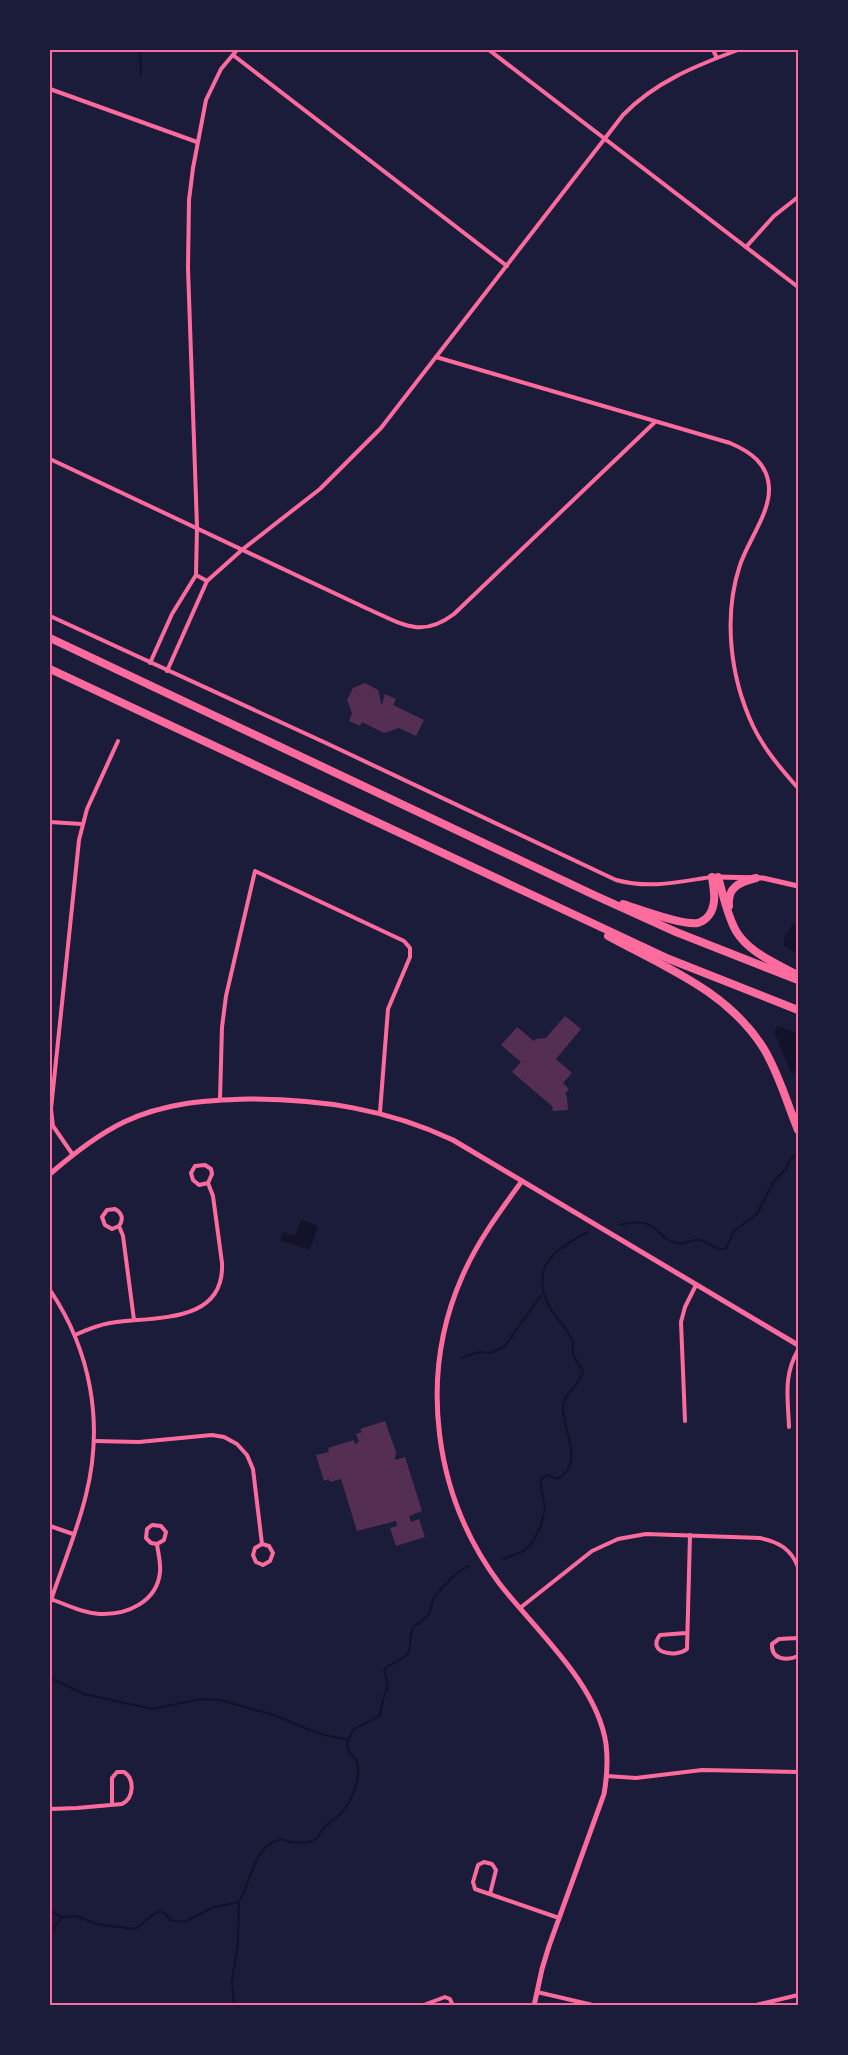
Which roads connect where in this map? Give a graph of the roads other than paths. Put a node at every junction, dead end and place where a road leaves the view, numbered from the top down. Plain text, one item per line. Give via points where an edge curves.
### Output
1 (237, 50) edge
2 (489, 50) edge
3 (713, 50) edge
4 (738, 50) edge
5 (233, 55) junction
6 (717, 58) junction
7 (50, 89) edge
8 (604, 138) junction
9 (197, 142) junction
10 (798, 197) edge
11 (746, 247) junction
12 (507, 266) junction
13 (798, 287) edge
14 (436, 357) junction
15 (656, 422) junction
16 (50, 459) edge
17 (197, 527) junction
18 (243, 549) junction
19 (196, 575) junction
20 (207, 581) junction
21 (50, 616) edge
22 (50, 638) edge
23 (150, 663) junction
24 (50, 669) edge
25 (167, 671) junction
26 (118, 741) dead end
27 (798, 788) edge
28 (50, 822) edge
29 (82, 824) junction
30 (715, 877) junction
31 (756, 878) junction
32 (798, 886) edge
33 (594, 895) junction
34 (547, 902) junction
35 (730, 916) junction
36 (798, 978) edge
37 (798, 1010) edge
38 (220, 1099) junction
39 (380, 1112) junction
40 (798, 1130) edge
41 (73, 1155) junction
42 (50, 1174) edge
43 (522, 1181) junction
44 (208, 1183) junction
45 (119, 1226) junction
46 (696, 1285) junction
47 (50, 1290) edge
48 (134, 1320) junction
49 (75, 1335) junction
50 (798, 1345) edge
51 (798, 1350) edge
52 (685, 1420) dead end
53 (789, 1427) dead end
54 (94, 1441) junction
55 (50, 1526) edge
56 (73, 1534) junction
57 (690, 1535) junction
58 (157, 1544) junction
59 (262, 1544) junction
60 (798, 1567) edge
61 (50, 1601) edge
62 (520, 1608) junction
63 (686, 1633) junction
64 (798, 1638) edge
65 (798, 1656) edge
66 (798, 1772) edge
67 (607, 1776) junction
68 (112, 1805) junction
69 (50, 1809) edge
70 (490, 1894) junction
71 (559, 1918) junction
72 (537, 1992) junction
73 (798, 1995) edge
74 (421, 2006) edge
75 (453, 2006) edge
76 (534, 2006) edge
77 (597, 2006) edge
78 (752, 2006) edge

1 - 5 street
2 - 8 street
3 - 6 street
4 - 6 street
5 - 9 street via 210,89
5 - 12 street
6 - 8 street via 680,73 640,97
7 - 9 street
8 - 11 street
8 - 12 street
9 - 17 street via 188,228
10 - 11 street
11 - 13 street
12 - 14 street
14 - 15 street
14 - 18 street via 381,428 340,471
15 - 18 street via 454,614 436,625 422,629 397,622
15 - 27 street via 739,447 758,460 767,474 769,498 735,583 733,656 739,688 753,726
16 - 17 street
17 - 18 street
17 - 19 street
18 - 20 street
19 - 20 street
19 - 23 street
20 - 25 street
21 - 23 street
22 - 33 highway
23 - 25 street
24 - 34 highway
25 - 30 street via 616,880 652,886
26 - 29 street
28 - 29 street
29 - 41 street via 51,1109 53,1126
30 - 31 street
30 - 33 highway via 712,909 698,923
30 - 35 highway
31 - 32 street
31 - 35 highway via 733,888 728,900
33 - 36 highway via 676,932
34 - 37 highway via 669,959
34 - 40 highway via 706,989 735,1012 772,1064
35 - 36 highway via 741,938 753,950
38 - 39 street via 305,1100
38 - 39 street via 226,996 255,871 404,940 410,948 410,957 388,1010
38 - 41 street via 180,1103 142,1114 108,1130
39 - 43 street via 453,1140
41 - 42 street
43 - 46 street
43 - 62 street via 461,1278 438,1365 437,1404 445,1468 459,1515 484,1561
44 - 44 street via 212,1174 208,1166 195,1166 193,1180 199,1185
44 - 48 street via 222,1263 218,1289 210,1301 192,1312
45 - 45 street via 119,1211 111,1209 104,1213 105,1225 112,1229
45 - 48 street
46 - 50 street
46 - 52 street via 681,1322
47 - 49 street
48 - 49 street via 99,1325
49 - 54 street via 90,1382
51 - 53 street via 788,1378
54 - 56 street via 86,1496
54 - 59 street via 140,1442 212,1435 237,1444 253,1468
55 - 56 street
56 - 61 street
57 - 60 street via 770,1540 785,1548
57 - 62 street via 633,1535 605,1544
57 - 63 street
58 - 58 street via 164,1540 166,1532 161,1526 152,1525 147,1529 147,1538
58 - 61 street via 158,1580 150,1596 134,1608 100,1614
59 - 59 street via 253,1555 256,1562 263,1564 270,1561 273,1553
62 - 67 street via 589,1696 606,1742
63 - 63 street via 688,1645 681,1653 665,1654 657,1646 660,1635
64 - 65 street via 779,1639 772,1644 779,1658
66 - 67 street via 708,1770 636,1778
67 - 71 street via 598,1814
68 - 68 street via 126,1802 131,1795 131,1780 124,1772 117,1772 112,1778
68 - 69 street
70 - 70 street via 478,1892 473,1886 477,1865 484,1862 496,1870
70 - 71 street
71 - 72 street
72 - 76 street
72 - 77 street
73 - 78 street
74 - 75 street via 445,1997

